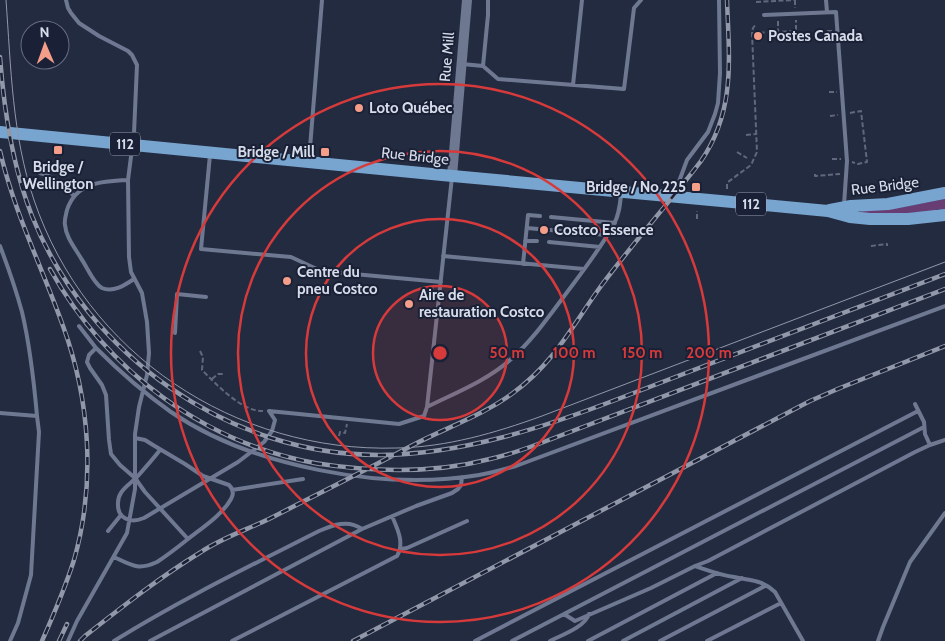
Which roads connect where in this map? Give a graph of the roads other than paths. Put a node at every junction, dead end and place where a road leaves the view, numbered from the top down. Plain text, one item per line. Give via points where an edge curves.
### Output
1 (66, 0) edge
2 (322, 0) edge
3 (467, 0) edge
4 (488, 0) edge
5 (582, 0) edge
6 (641, 0) edge
7 (719, 0) edge
8 (826, 0) edge
9 (827, 12) junction
10 (764, 15) dead end
11 (462, 64) junction
12 (483, 66) junction
13 (573, 85) junction
14 (0, 132) edge
15 (132, 145) junction
16 (210, 152) junction
17 (309, 162) junction
18 (40, 174) dead end
19 (452, 176) junction
20 (128, 180) junction
21 (622, 192) junction
22 (945, 194) edge
23 (74, 196) junction
24 (673, 197) junction
25 (843, 211) junction
26 (945, 215) edge
27 (540, 216) dead end
28 (551, 217) dead end
29 (615, 223) junction
30 (527, 228) junction
31 (538, 229) dead end
32 (550, 230) dead end
33 (607, 235) junction
34 (526, 241) junction
35 (537, 242) dead end
36 (549, 242) dead end
37 (0, 246) edge
38 (600, 246) junction
39 (444, 256) junction
40 (523, 264) junction
41 (584, 269) junction
42 (134, 279) junction
43 (441, 282) junction
44 (206, 297) dead end
45 (945, 306) edge
46 (80, 326) dead end
47 (174, 333) dead end
48 (96, 348) junction
49 (915, 404) dead end
50 (427, 408) junction
51 (918, 410) junction
52 (0, 413) edge
53 (37, 416) junction
54 (924, 428) junction
55 (135, 438) junction
56 (945, 440) edge
57 (930, 445) junction
58 (160, 450) junction
59 (462, 477) junction
60 (135, 478) junction
61 (212, 478) junction
62 (303, 478) dead end
63 (232, 490) junction
64 (159, 508) junction
65 (945, 513) edge
66 (121, 515) junction
67 (392, 516) junction
68 (130, 520) junction
69 (467, 521) dead end
70 (362, 529) junction
71 (108, 531) dead end
72 (188, 539) junction
73 (401, 549) junction
74 (114, 557) junction
75 (695, 566) junction
76 (717, 573) junction
77 (742, 578) junction
78 (766, 586) junction
79 (781, 603) junction
80 (564, 614) junction
81 (589, 614) junction
82 (10, 641) edge
83 (68, 641) edge
84 (114, 641) edge
85 (150, 641) edge
86 (232, 641) edge
87 (475, 641) edge
88 (512, 641) edge
89 (550, 641) edge
90 (588, 641) edge
91 (623, 641) edge
92 (660, 641) edge
93 (707, 641) edge
94 (803, 641) edge
95 (878, 641) edge

1 - 15 lane via 79,22 128,51 137,65
2 - 17 lane
3 - 11 street, Rue Mill
4 - 12 lane
5 - 13 lane
6 - 13 lane via 634,8 624,89
7 - 24 lane via 718,103 708,132 687,160
8 - 9 lane
9 - 10 lane
9 - 25 lane via 836,12 847,161
11 - 12 lane
11 - 19 street, Rue Mill
12 - 13 lane via 498,79
14 - 15 main road, Rue Bridge / 112
15 - 16 main road, Rue Bridge / 112
15 - 20 lane
16 - 17 main road, Rue Bridge / 112
16 - 43 lane via 201,249 291,256 321,271
17 - 19 main road, Rue Bridge / 112
18 - 23 lane via 55,179
19 - 21 main road, Rue Bridge / 112
19 - 39 lane
20 - 23 lane via 90,186
20 - 42 lane via 128,257
21 - 24 main road, Rue Bridge / 112
21 - 29 lane
22 - 25 main road, Rue Bridge / 112
23 - 42 lane via 65,220 66,230 98,285 113,289
24 - 25 main road, Rue Bridge / 112
25 - 26 main road, Rue Bridge / 112 via 863,218
27 - 30 lane via 528,215
28 - 29 lane
29 - 33 lane
30 - 31 lane
30 - 34 lane
32 - 33 lane
33 - 38 lane
34 - 35 lane
34 - 40 lane
36 - 38 lane
37 - 53 lane via 24,323
38 - 41 lane
39 - 40 lane
39 - 43 lane
40 - 41 lane
41 - 50 lane via 532,338 509,360
42 - 55 lane via 142,293 149,353
43 - 50 lane
44 - 47 lane via 177,294
45 - 59 lane via 532,460 490,473
46 - 48 lane
48 - 59 lane via 171,412 260,454 362,476 415,480
48 - 60 lane via 87,362 106,395 111,454
49 - 51 lane
50 - 61 lane via 424,416 399,424 269,411 275,420 264,442
51 - 54 lane
51 - 87 lane
52 - 53 lane
53 - 82 lane via 39,440 31,575
54 - 57 lane
54 - 80 lane
55 - 58 lane via 145,440
55 - 60 lane
56 - 57 lane
57 - 75 lane
58 - 60 lane
58 - 61 lane via 203,476
59 - 67 lane via 461,485 452,493
60 - 64 lane
60 - 66 lane via 119,495
60 - 68 lane
61 - 63 lane via 229,484
61 - 64 lane
62 - 63 lane
63 - 72 lane via 232,498 221,511
64 - 68 lane via 144,518
64 - 72 lane
65 - 95 lane via 910,562
66 - 68 lane
66 - 71 lane
67 - 70 lane
67 - 73 lane
68 - 74 lane
69 - 73 lane
70 - 84 lane via 348,523 319,531
70 - 85 lane
72 - 74 lane via 162,559 142,567
73 - 86 lane via 396,557
74 - 83 lane
75 - 76 lane
75 - 81 lane
76 - 77 lane
76 - 90 lane
77 - 78 lane
77 - 91 lane
78 - 79 lane via 775,592
78 - 92 lane
79 - 93 lane
79 - 94 lane
80 - 81 lane via 574,621
80 - 88 lane
81 - 89 lane via 580,626

